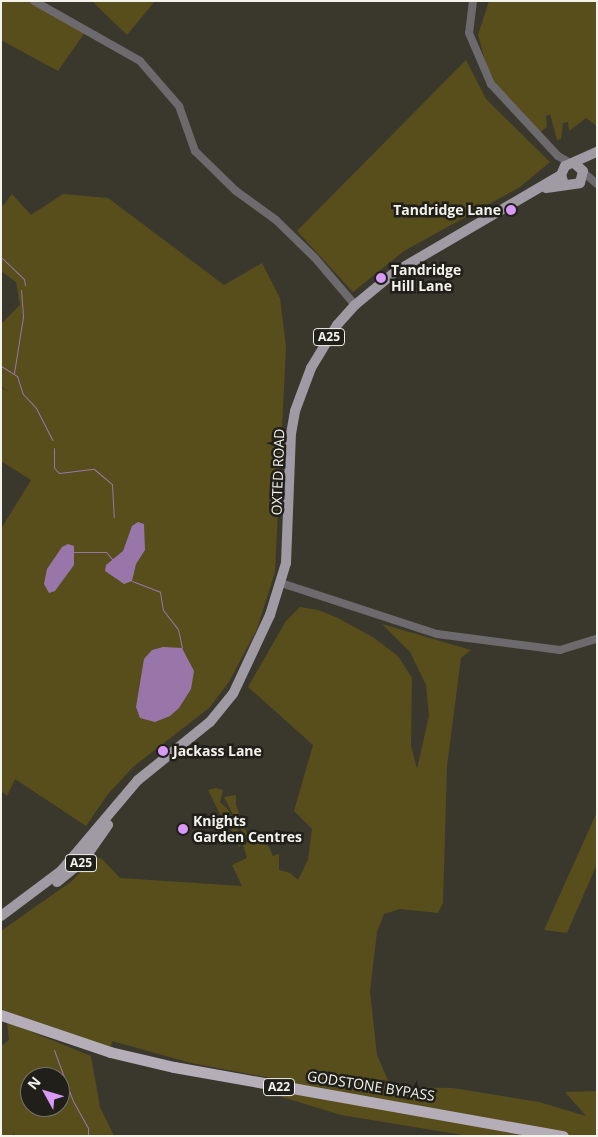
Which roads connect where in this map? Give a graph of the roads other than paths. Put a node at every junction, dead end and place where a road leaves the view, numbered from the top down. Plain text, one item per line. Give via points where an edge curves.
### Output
1 (34, 1) edge
2 (473, 1) edge
3 (597, 152) edge
4 (567, 168) junction
5 (582, 176) junction
6 (567, 185) junction
7 (597, 185) edge
8 (535, 191) junction
9 (355, 305) junction
10 (281, 583) junction
11 (597, 638) edge
12 (1, 916) edge
13 (1, 1015) edge
14 (563, 1136) edge

1 - 9 street via 140,61 179,106 195,151 236,191 276,220 315,258
2 - 4 street via 469,33 491,84
3 - 4 main road, A25
3 - 5 main road, A25
4 - 5 main road
4 - 6 main road
4 - 8 main road, OXTED ROAD / A25
5 - 6 main road, OXTED ROAD
5 - 7 street
6 - 8 main road, OXTED ROAD / A25
8 - 9 main road, OXTED ROAD / A25 via 395,272
9 - 10 main road, OXTED ROAD / A25 via 322,348 295,411 291,434 289,539
10 - 11 street via 437,634 560,650
10 - 12 main road, OXTED ROAD / A25 via 252,658 226,705 210,722 138,780 83,861 46,890
13 - 14 highway, GODSTONE BYPASS / A22 via 110,1052 184,1069

